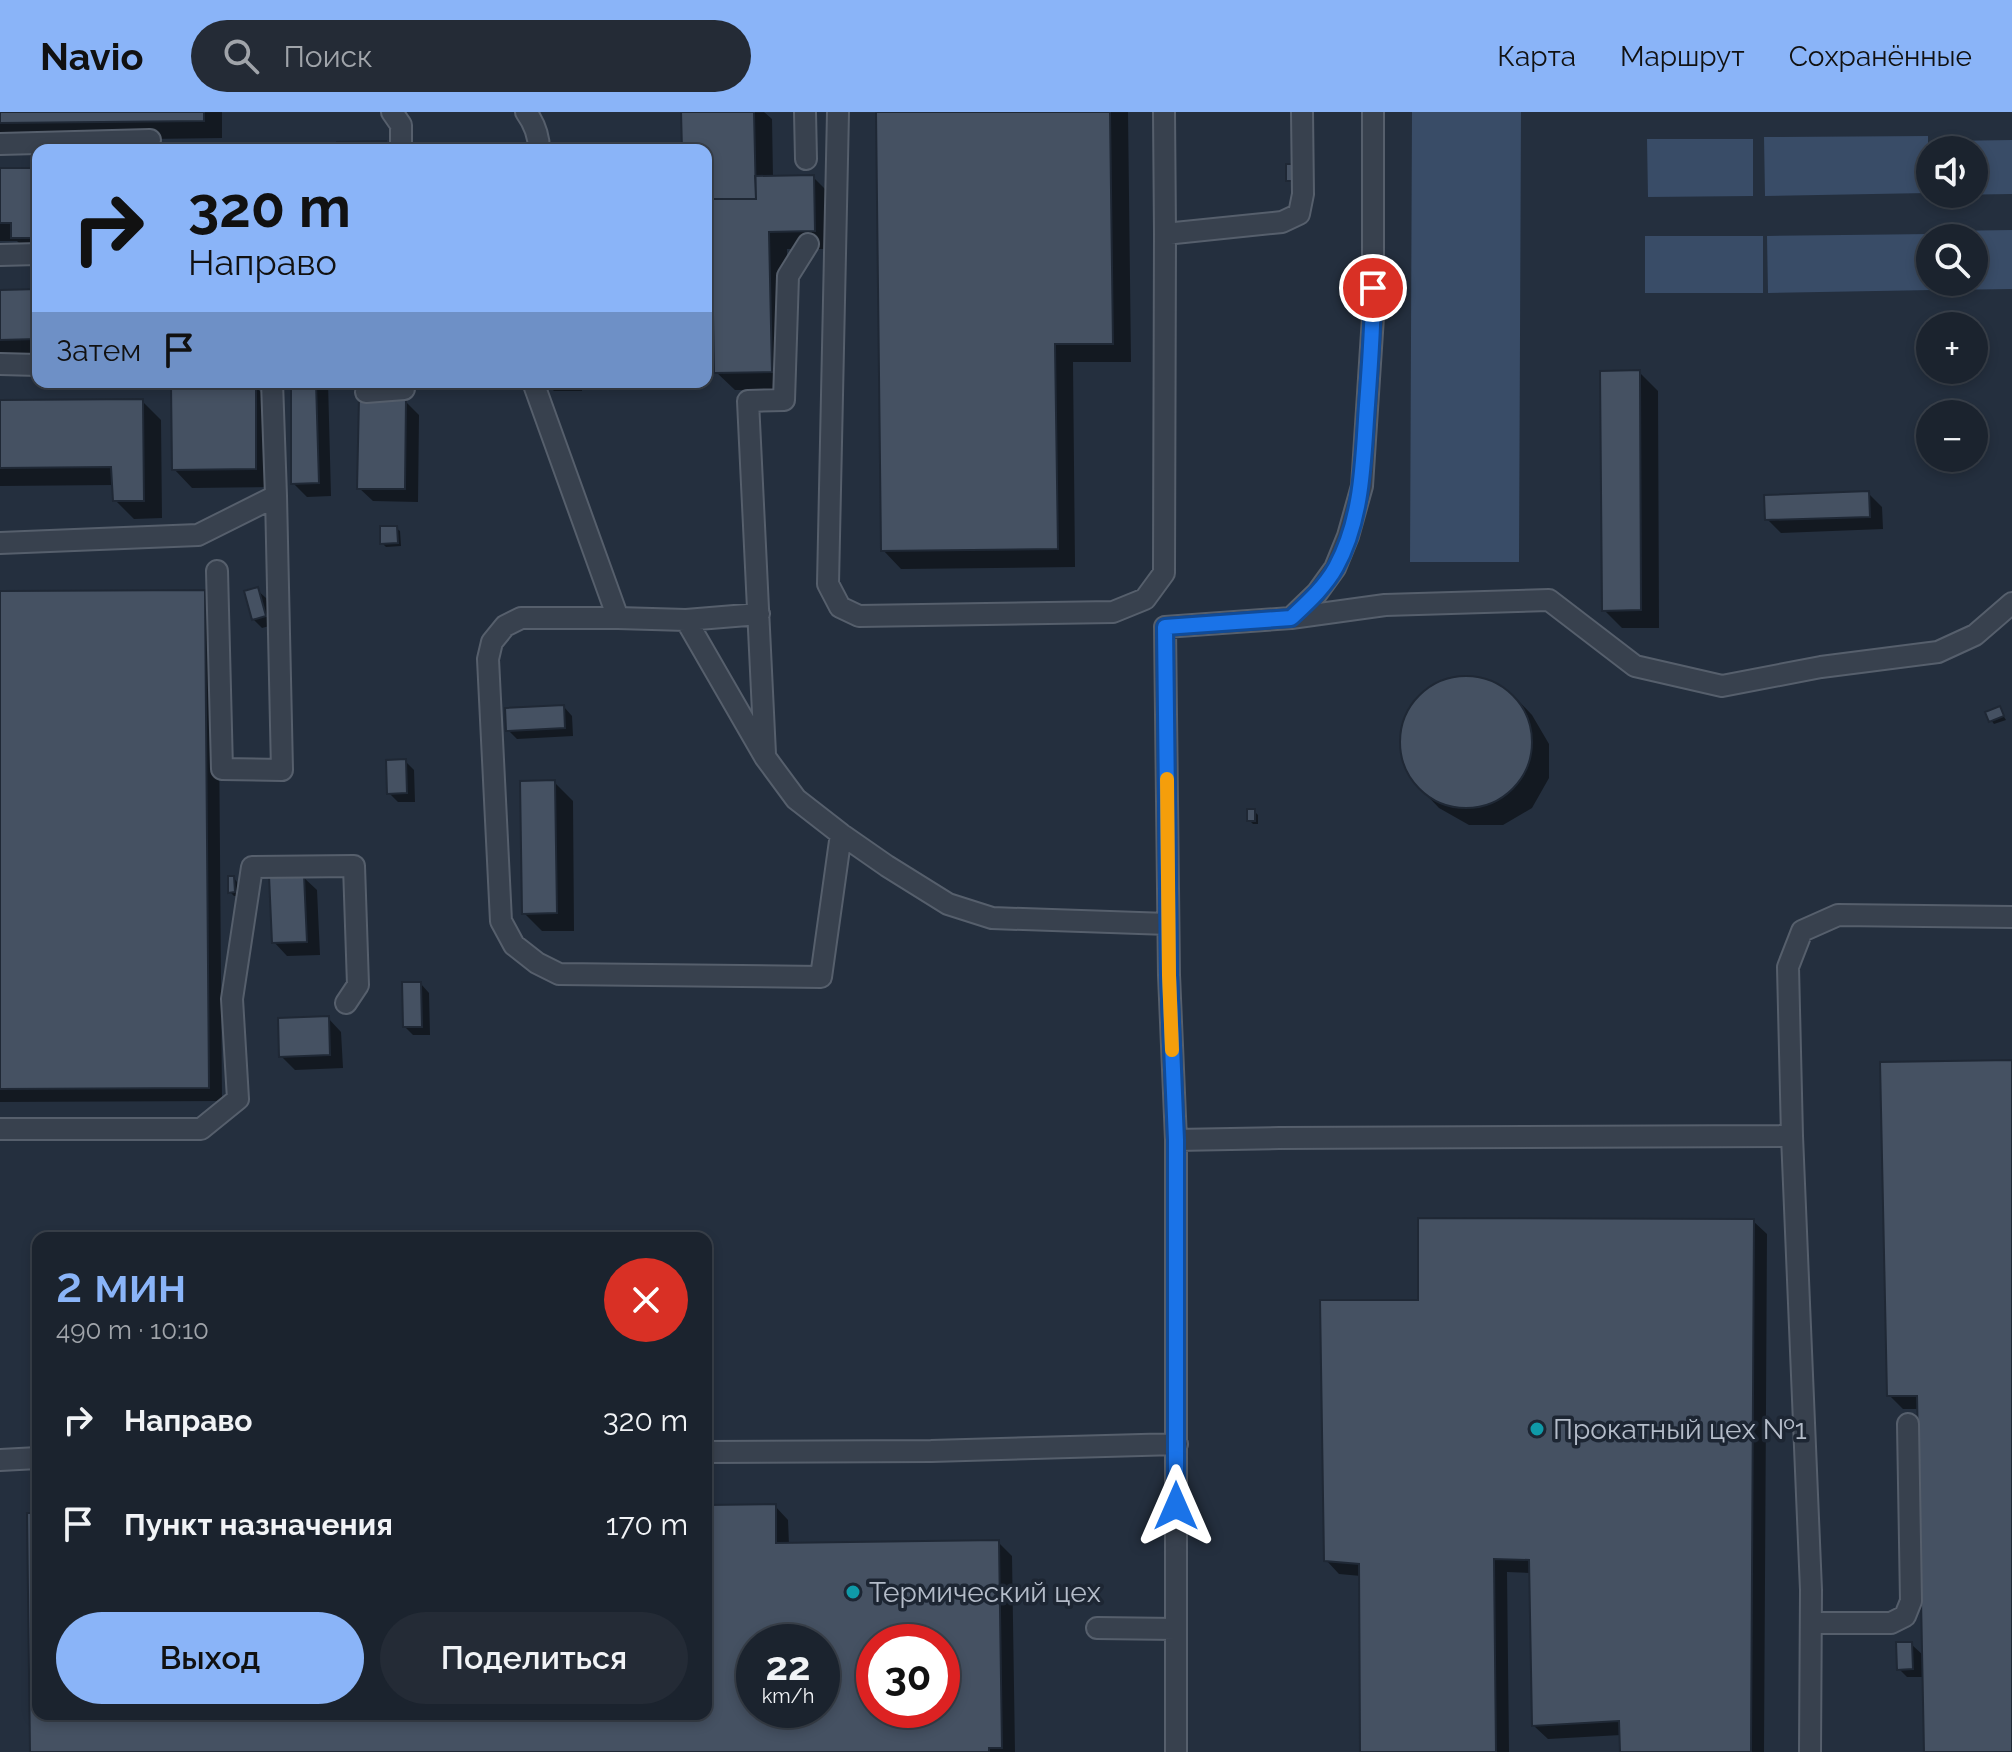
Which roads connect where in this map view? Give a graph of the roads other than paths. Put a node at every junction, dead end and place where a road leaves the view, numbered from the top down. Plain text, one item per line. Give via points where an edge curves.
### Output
1 (392, 112) edge
2 (526, 112) edge
3 (805, 112) edge
4 (838, 112) edge
5 (1164, 112) edge
6 (1302, 112) edge
7 (1373, 112) edge
8 (150, 140) dead end
9 (0, 144) edge
10 (401, 144) edge
11 (539, 144) edge
12 (806, 159) dead end
13 (1165, 234) junction
14 (808, 244) dead end
15 (32, 254) edge
16 (0, 255) edge
17 (0, 364) edge
18 (32, 365) edge
19 (272, 388) edge
20 (404, 388) edge
21 (535, 388) edge
22 (366, 392) dead end
23 (276, 496) junction
24 (0, 543) edge
25 (217, 571) dead end
26 (2012, 603) edge
27 (759, 614) junction
28 (618, 618) junction
29 (1291, 618) junction
30 (686, 620) junction
31 (765, 757) junction
32 (841, 834) junction
33 (2012, 917) edge
34 (1168, 924) junction
35 (346, 1003) dead end
36 (0, 1129) edge
37 (1792, 1136) junction
38 (1176, 1140) junction
39 (1908, 1424) dead end
40 (1177, 1444) junction
41 (712, 1452) edge
42 (32, 1458) edge
43 (0, 1460) edge
44 (1811, 1623) junction
45 (1097, 1628) dead end
46 (1176, 1629) junction
47 (1176, 1752) edge
48 (1810, 1752) edge

1 - 10 street via 401,125
2 - 11 street
3 - 12 street
4 - 13 street via 828,584 840,607 859,616 1113,612 1145,599 1164,573
5 - 13 street
6 - 13 street via 1299,214 1282,222
7 - 29 street via 1373,317 1362,486 1335,568
8 - 9 street
14 - 27 street via 788,276 784,400 748,401
15 - 16 street
17 - 18 street
19 - 23 street
20 - 22 street
21 - 28 street
23 - 24 street via 198,535
23 - 25 street via 282,770 222,769
26 - 29 street via 1975,635 1938,652 1722,686 1635,666 1549,600 1385,605
27 - 30 street
27 - 31 street
28 - 30 street
28 - 32 street via 521,618 505,626 492,642 488,659 501,921 514,945 559,974 821,977
29 - 34 street via 1165,627
30 - 31 street
31 - 32 street via 796,799
32 - 34 street via 948,904 992,918
33 - 37 street via 1838,915 1802,931 1788,967
34 - 38 street
35 - 36 street via 358,985 354,866 252,867 232,999 238,1099 201,1129
37 - 38 street
37 - 44 street
38 - 40 street
39 - 44 street via 1911,1601 1905,1616 1891,1623
40 - 41 street
40 - 46 street
42 - 43 street
44 - 48 street
45 - 46 street
46 - 47 street

